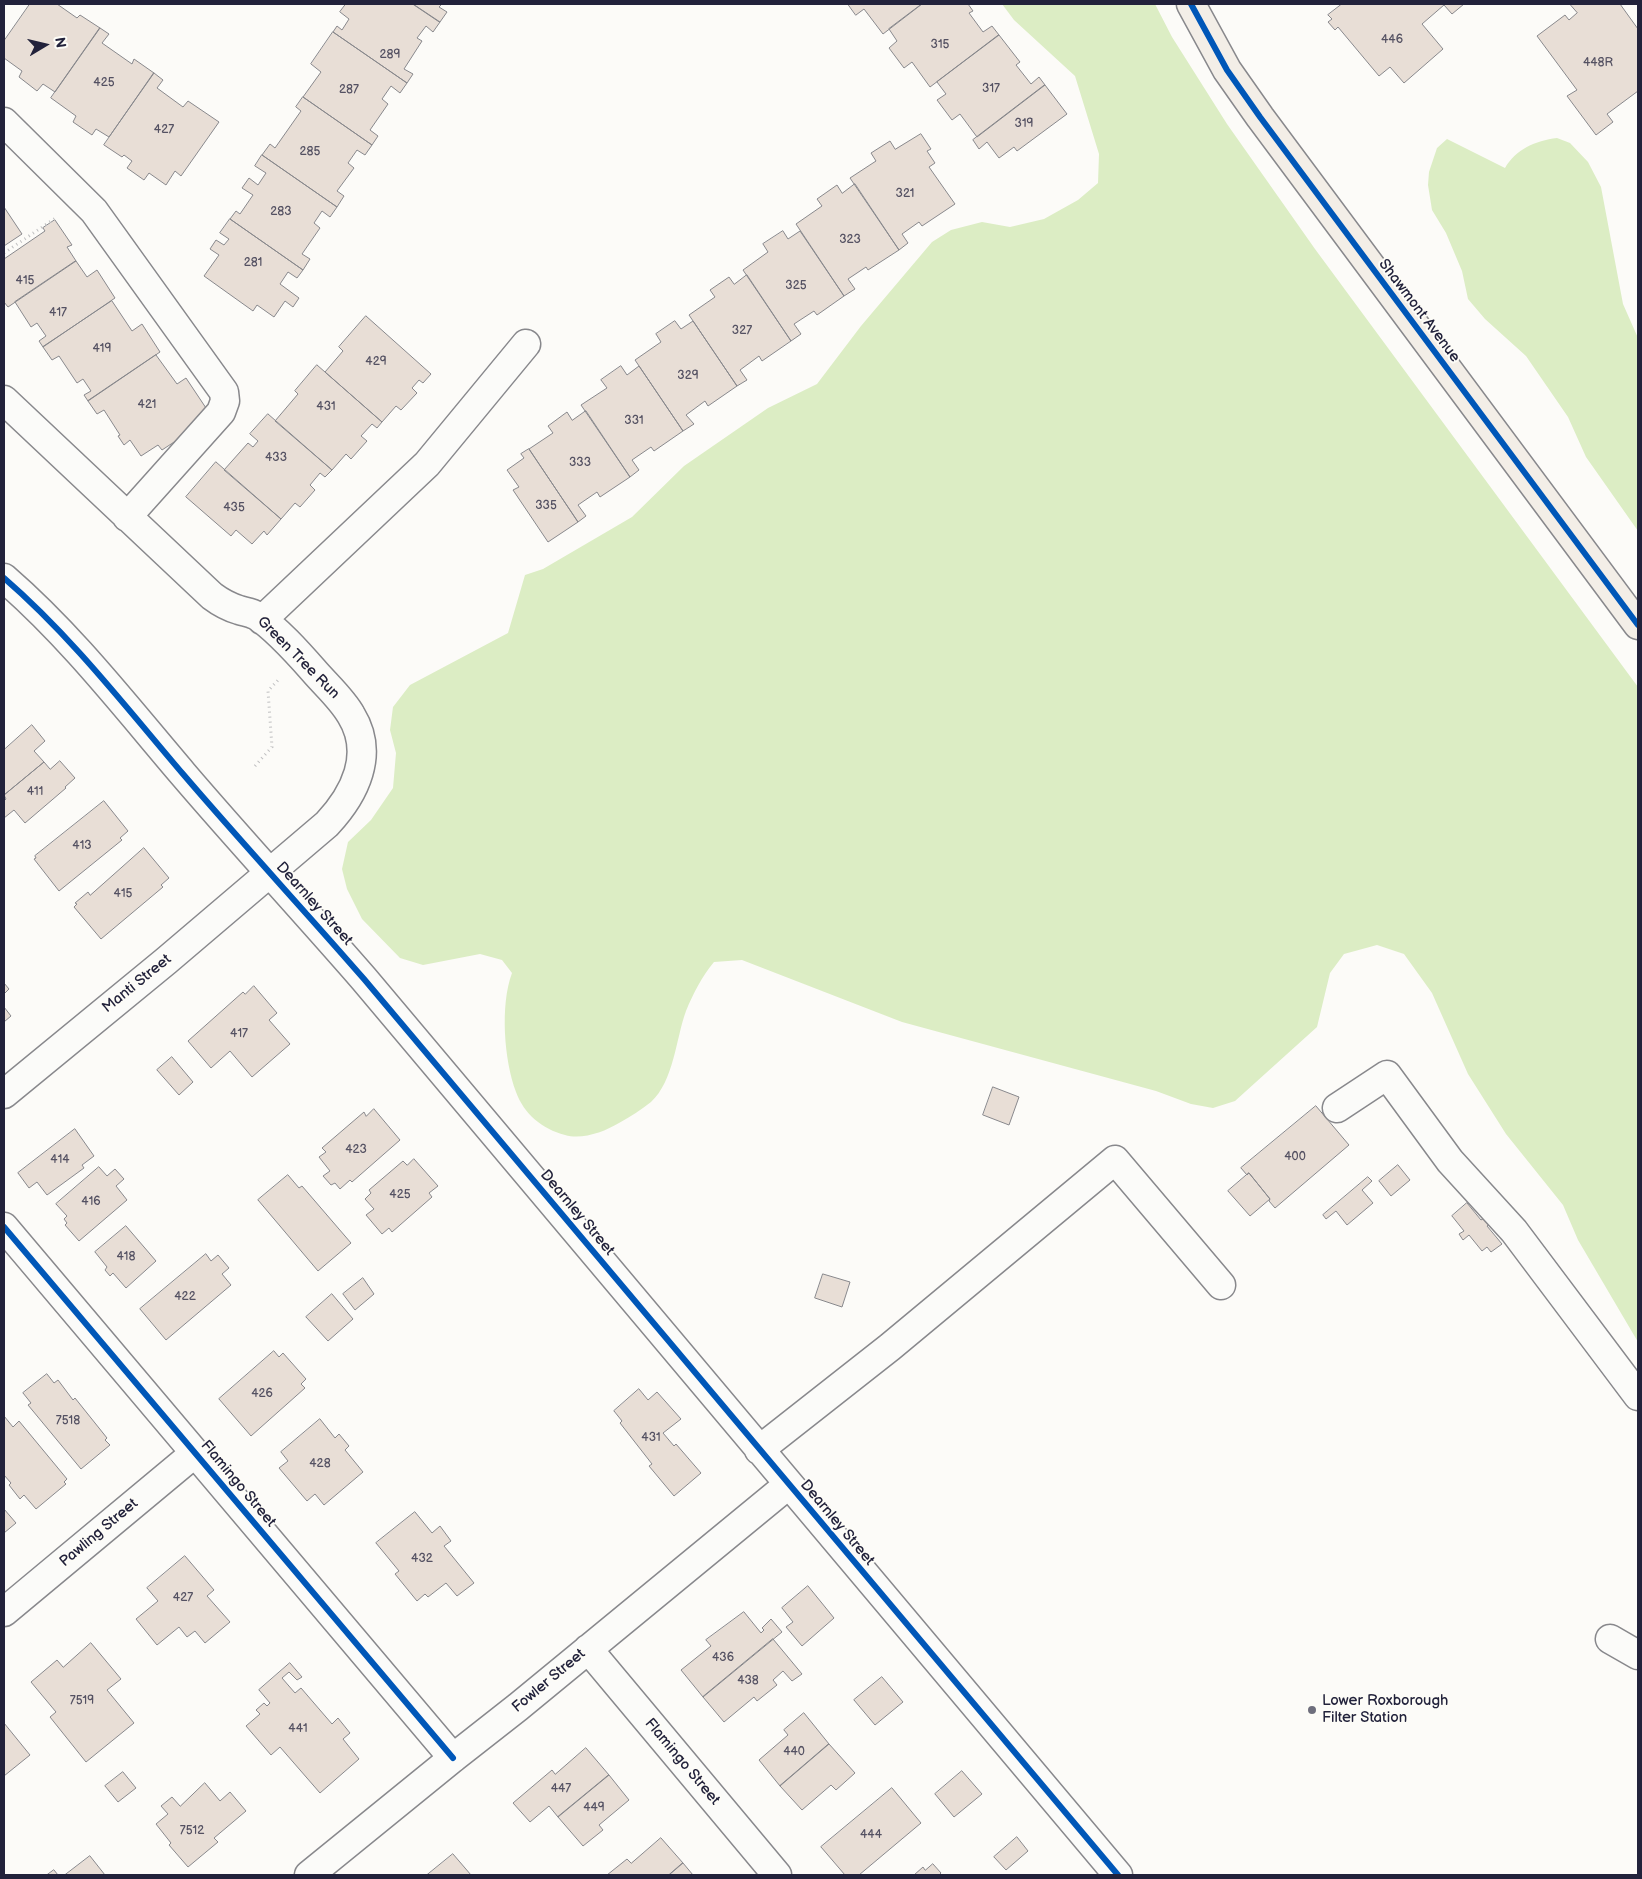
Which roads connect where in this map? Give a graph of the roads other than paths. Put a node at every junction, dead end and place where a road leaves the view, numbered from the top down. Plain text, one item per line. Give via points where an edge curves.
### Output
1 (1191, 4) edge
2 (4, 122) edge
3 (526, 344) dead end
4 (4, 400) edge
5 (127, 517) junction
6 (4, 578) edge
7 (262, 620) junction
8 (1638, 625) edge
9 (270, 873) junction
10 (4, 1094) edge
11 (1337, 1108) dead end
12 (4, 1227) edge
13 (1221, 1285) dead end
14 (1638, 1396) edge
15 (759, 1450) junction
16 (195, 1453) junction
17 (788, 1485) junction
18 (4, 1612) edge
19 (1610, 1639) dead end
20 (588, 1649) junction
21 (1638, 1655) edge
22 (453, 1758) junction
23 (309, 1875) edge
24 (777, 1875) edge
25 (1118, 1875) edge

1 - 8 main road, Shawmont Avenue via 1227,70 1260,117
2 - 5 street via 84,199 216,377 226,396 221,412
3 - 7 street via 427,464
4 - 5 street, Green Tree Run
5 - 7 street, Green Tree Run via 212,596
6 - 9 street, Dearnley Street via 43,613 92,666
7 - 9 street, Green Tree Run via 300,656 352,715 361,741 362,758 360,775 343,807
9 - 10 street, Manti Street
9 - 15 street, Dearnley Street via 377,994
11 - 14 street via 1387,1075 1450,1161 1514,1231
12 - 16 street, Flamingo Street
13 - 15 street via 1115,1160 890,1347
15 - 17 street, Dearnley Street
16 - 18 street, Pawling Street
16 - 22 street, Flamingo Street
17 - 20 street, Fowler Street
17 - 25 street, Dearnley Street
19 - 21 street
20 - 22 street, Fowler Street
20 - 24 street, Flamingo Street
22 - 23 street, Fowler Street

